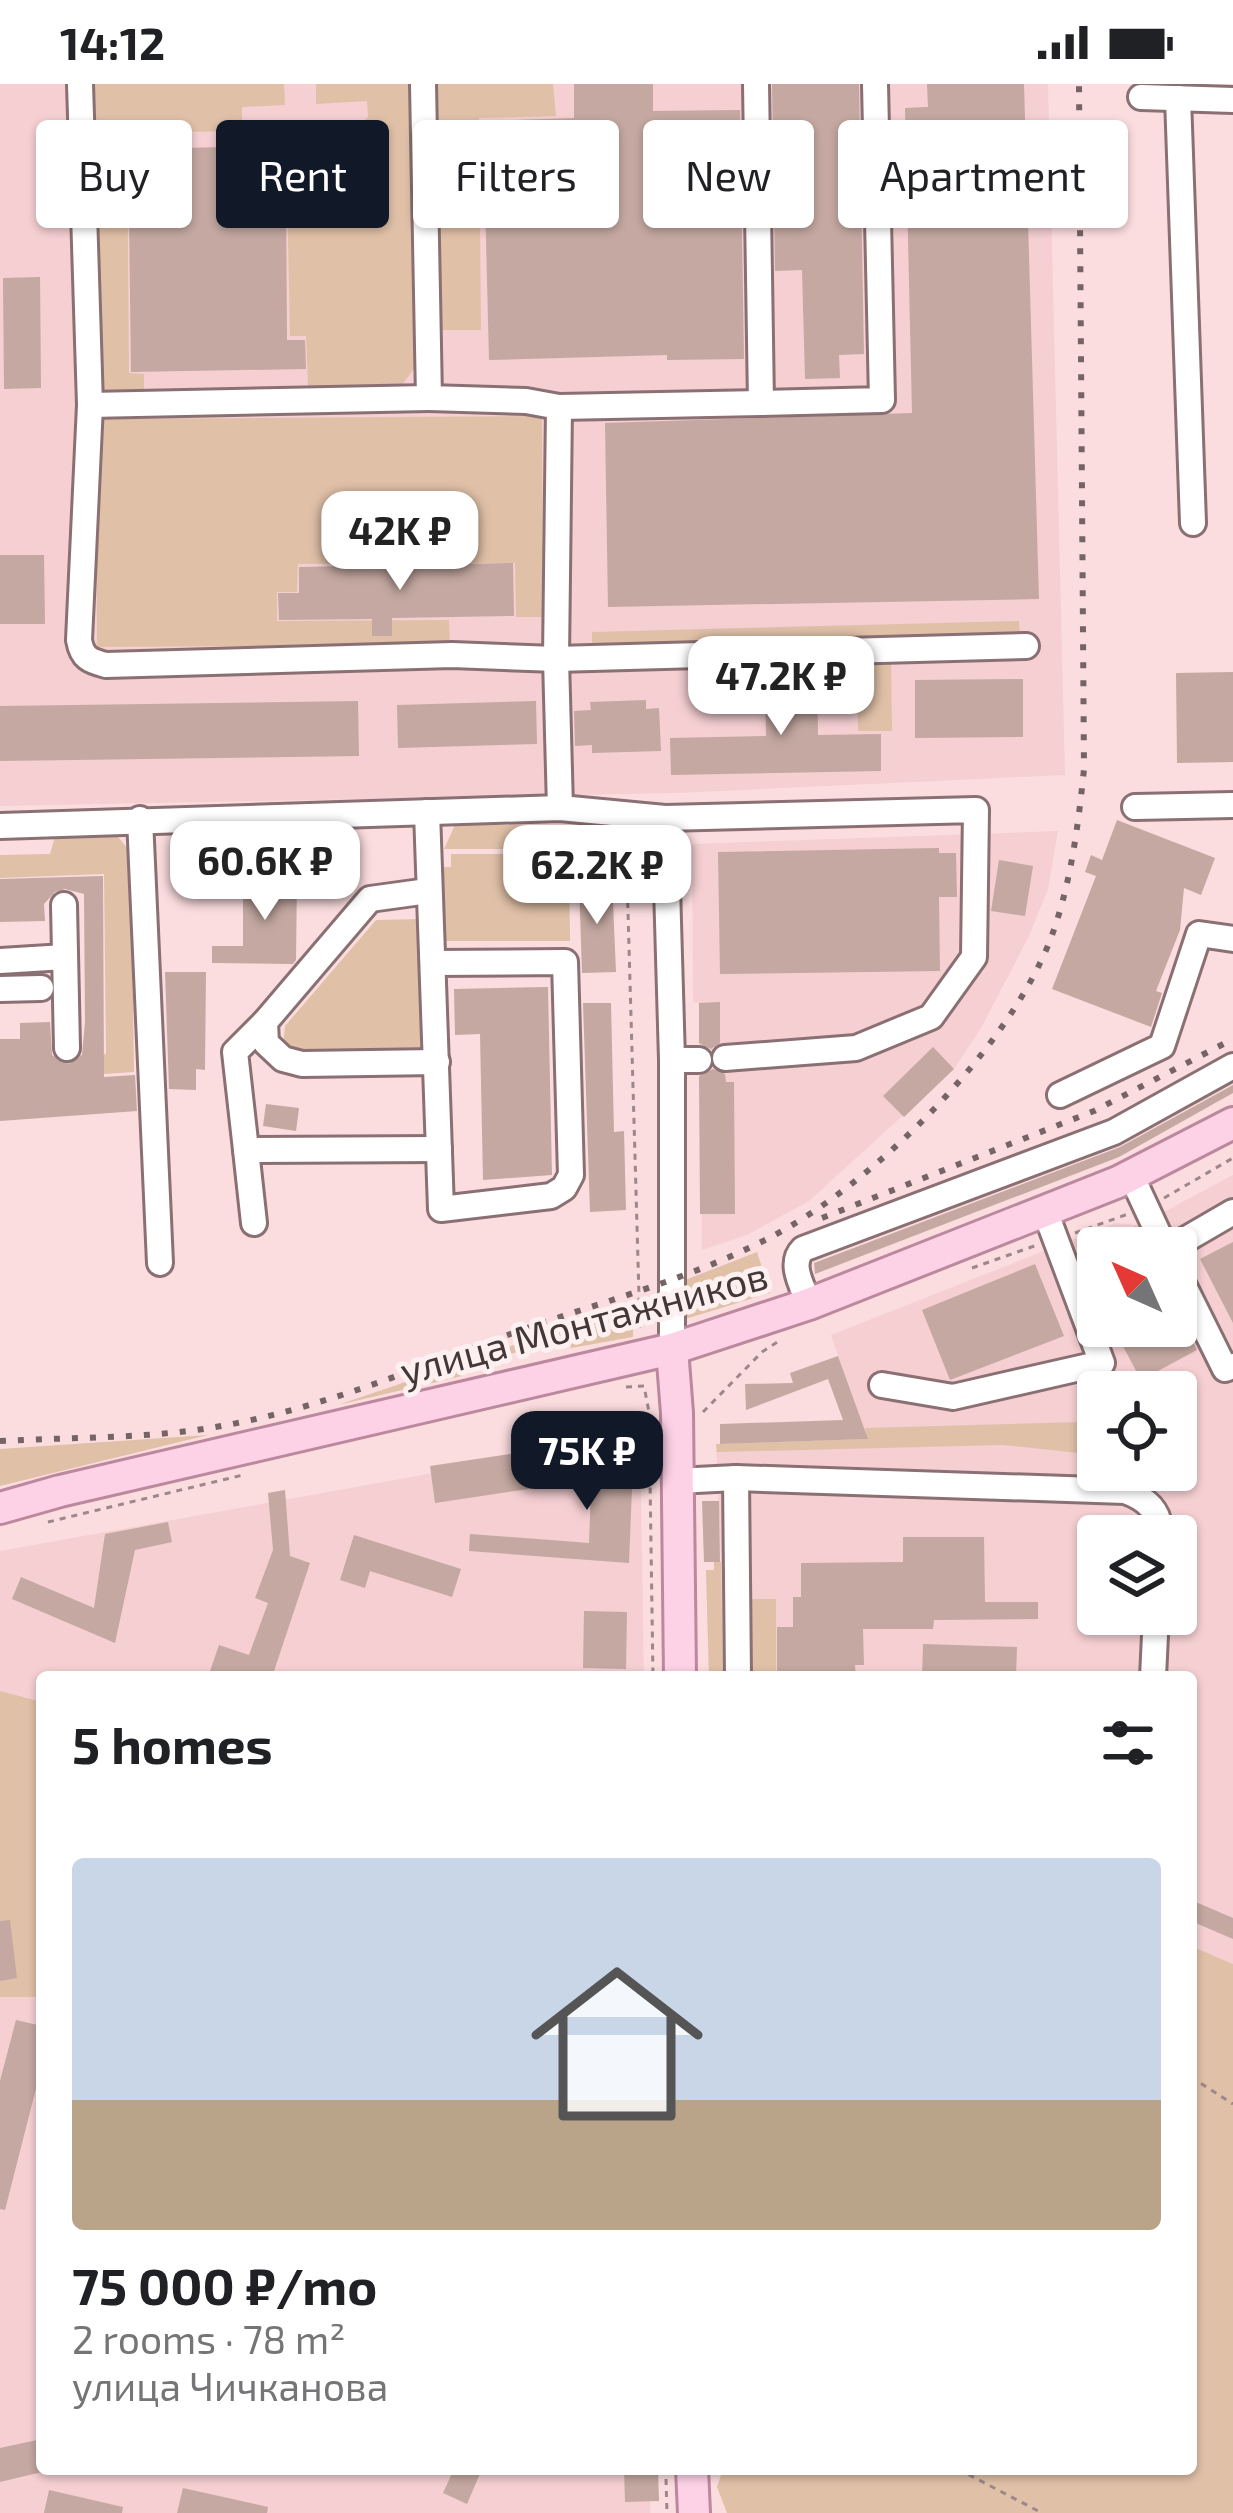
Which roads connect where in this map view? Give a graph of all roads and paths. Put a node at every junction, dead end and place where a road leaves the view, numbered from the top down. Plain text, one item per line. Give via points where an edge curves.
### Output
1 (80, 84) edge
2 (423, 84) edge
3 (756, 84) edge
4 (875, 84) edge
5 (1141, 97) dead end
6 (1178, 98) junction
7 (1233, 100) edge
8 (429, 398) junction
9 (760, 403) junction
10 (90, 405) junction
11 (559, 407) junction
12 (1193, 524) dead end
13 (1026, 646) dead end
14 (556, 658) junction
15 (1233, 805) edge
16 (1135, 807) dead end
17 (569, 809) junction
18 (427, 812) junction
19 (665, 818) junction
20 (140, 819) junction
21 (0, 826) edge
22 (428, 891) junction
23 (64, 905) dead end
24 (1233, 939) edge
25 (64, 957) junction
26 (0, 961) edge
27 (434, 964) junction
28 (41, 988) dead end
29 (0, 989) edge
30 (265, 1022) junction
31 (67, 1048) dead end
32 (725, 1058) dead end
33 (672, 1060) junction
34 (699, 1060) dead end
35 (437, 1062) junction
36 (1233, 1066) edge
37 (1060, 1096) dead end
38 (1233, 1123) edge
39 (439, 1149) junction
40 (246, 1150) junction
41 (1233, 1158) edge
42 (1132, 1175) junction
43 (1145, 1208) junction
44 (1233, 1212) edge
45 (254, 1223) dead end
46 (1050, 1225) junction
47 (1156, 1227) edge
48 (1197, 1232) edge
49 (160, 1263) dead end
50 (964, 1270) dead end
51 (809, 1304) junction
52 (1197, 1312) edge
53 (791, 1334) dead end
54 (672, 1349) junction
55 (1233, 1366) edge
56 (642, 1370) junction
57 (882, 1385) dead end
58 (626, 1387) dead end
59 (702, 1413) dead end
60 (241, 1476) dead end
61 (736, 1478) junction
62 (676, 1480) junction
63 (0, 1508) edge
64 (1157, 1515) edge
65 (38, 1524) dead end
66 (1155, 1635) edge
67 (653, 1671) edge
68 (680, 1671) edge
69 (738, 1671) edge
70 (1153, 1671) edge
71 (1197, 2082) edge
72 (1233, 2104) edge
73 (666, 2475) edge
74 (692, 2475) edge
75 (969, 2475) edge
76 (667, 2513) edge
77 (694, 2513) edge
78 (1042, 2513) edge

1 - 10 lane
2 - 8 lane
3 - 9 lane
4 - 9 lane via 882,400
5 - 6 lane
6 - 7 lane
6 - 12 lane
8 - 10 lane
8 - 11 lane
9 - 11 lane
10 - 14 lane via 79,640 92,662
11 - 14 lane
13 - 14 lane
14 - 17 lane
15 - 16 lane
17 - 18 lane
17 - 19 lane
17 - 56 path via 580,843 626,842
18 - 20 lane
18 - 22 lane
19 - 32 lane via 976,810 974,957 931,1017 856,1048
19 - 33 lane
20 - 21 lane
20 - 49 lane
22 - 27 lane
22 - 30 lane via 370,899
23 - 25 lane
24 - 37 lane via 1199,934 1162,1046
25 - 26 lane
25 - 31 lane
27 - 35 lane
27 - 39 lane via 565,962 571,1175 550,1196 441,1209
28 - 29 lane
30 - 35 lane via 274,1053 302,1064
30 - 40 lane via 235,1052
33 - 34 lane
33 - 54 lane
35 - 39 lane
36 - 51 lane via 1114,1132 803,1250 796,1266
38 - 42 main road, улица Монтажников
39 - 40 lane
40 - 45 lane
41 - 43 path
42 - 43 lane
42 - 46 main road, улица Монтажников
43 - 46 path
43 - 47 lane
44 - 48 lane
46 - 50 path
46 - 51 main road, улица Монтажников
46 - 57 lane via 1102,1363 953,1397
51 - 54 main road, улица Монтажников
52 - 55 lane via 1226,1369
53 - 59 path
54 - 56 main road, улица Монтажников
54 - 62 main road
56 - 58 path
56 - 63 main road, улица Монтажников
56 - 67 path
60 - 65 path
61 - 62 lane
61 - 64 lane via 1124,1491
61 - 69 lane
62 - 68 main road
66 - 70 lane
71 - 72 path
73 - 76 path
74 - 77 main road
75 - 78 path

